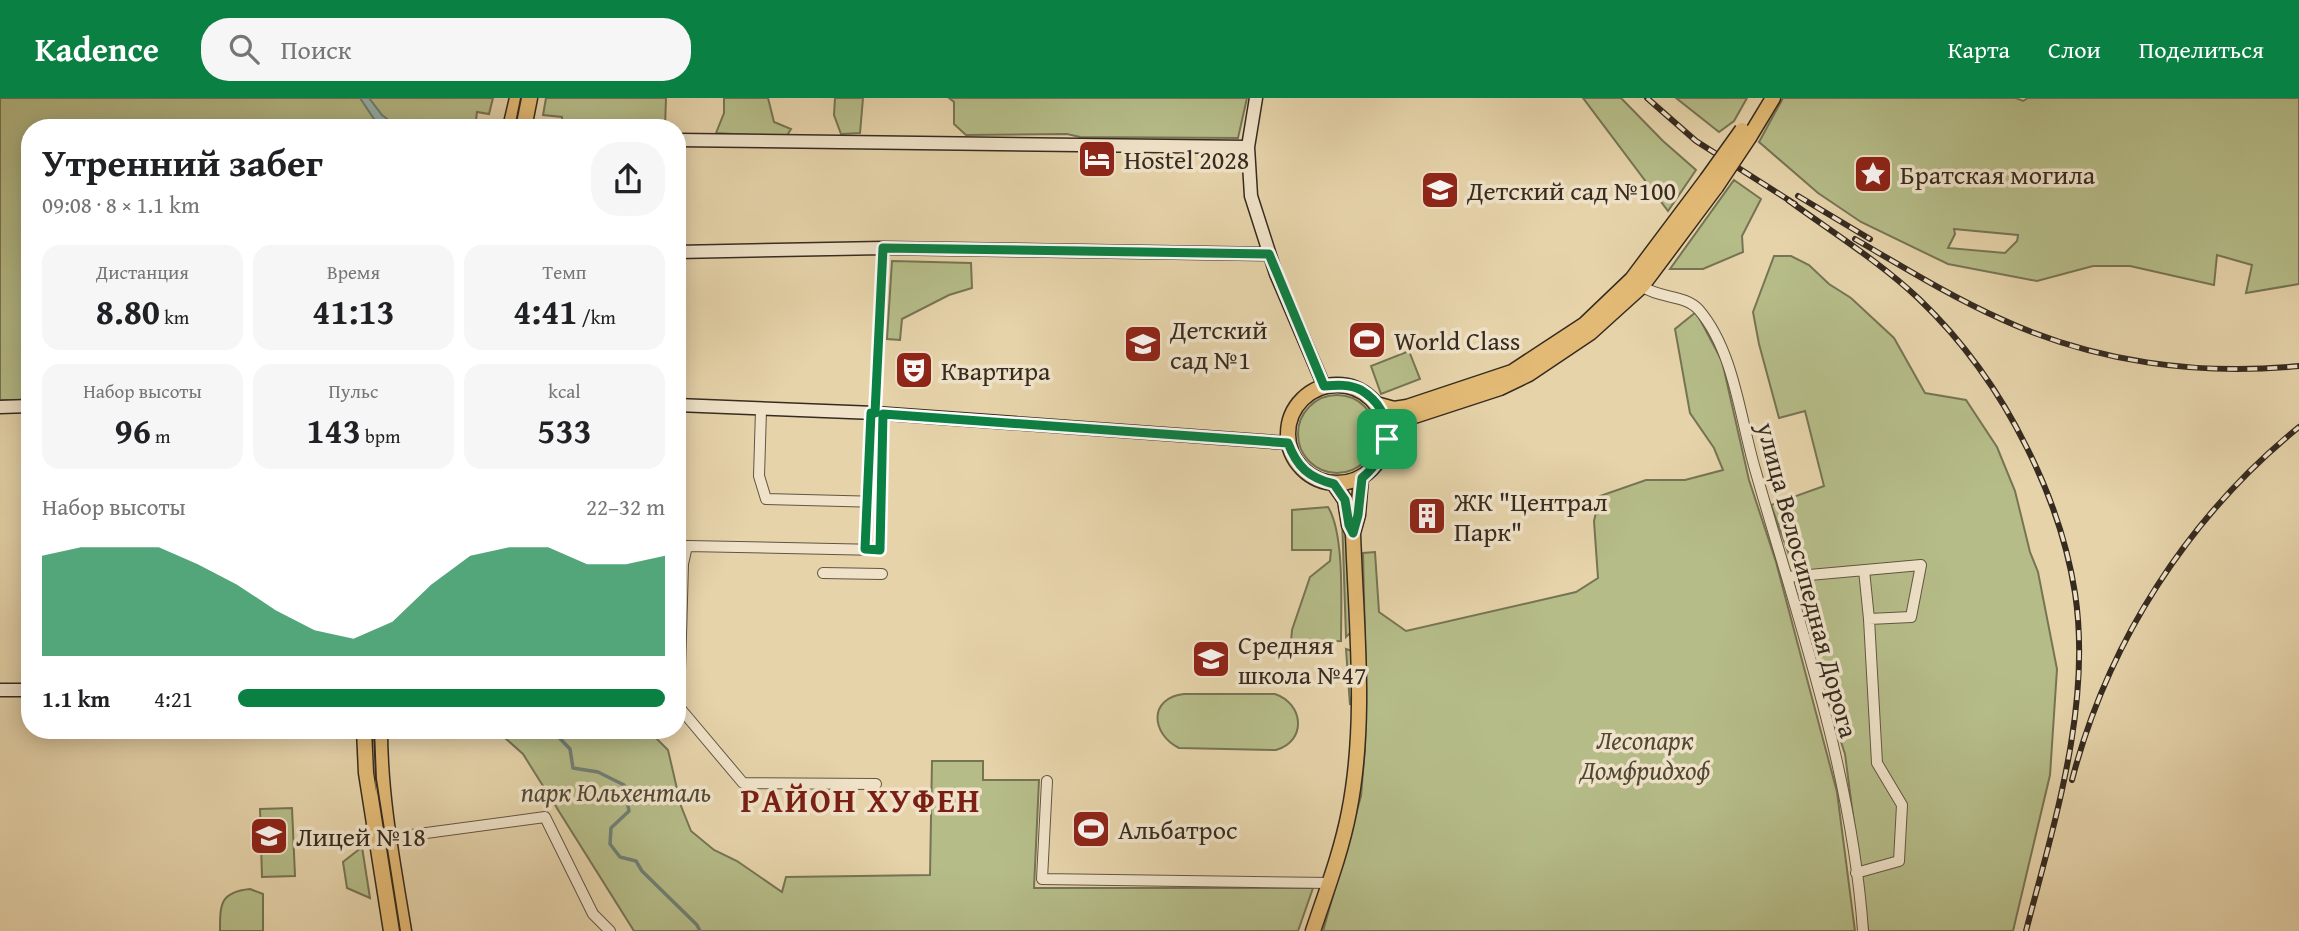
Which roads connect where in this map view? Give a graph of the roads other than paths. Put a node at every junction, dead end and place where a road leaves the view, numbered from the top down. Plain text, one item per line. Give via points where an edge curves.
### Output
1 (515, 98) edge
2 (530, 98) edge
3 (1256, 98) edge
4 (1762, 98) edge
5 (1773, 98) edge
6 (512, 119) edge
7 (526, 119) edge
8 (1746, 133) junction
9 (686, 140) edge
10 (1248, 147) junction
11 (1712, 183) junction
12 (883, 248) junction
13 (686, 252) edge
14 (1269, 254) junction
15 (1642, 286) junction
16 (1324, 386) junction
17 (1376, 404) junction
18 (686, 406) edge
19 (0, 407) edge
20 (21, 407) edge
21 (761, 410) junction
22 (876, 413) junction
23 (1387, 439) junction
24 (1288, 443) junction
25 (1362, 478) junction
26 (1334, 484) junction
27 (867, 502) junction
28 (881, 502) junction
29 (1353, 533) junction
30 (686, 546) edge
31 (865, 549) junction
32 (1864, 570) junction
33 (823, 573) dead end
34 (882, 574) dead end
35 (1787, 577) junction
36 (1869, 619) junction
37 (0, 690) edge
38 (21, 690) edge
39 (686, 715) edge
40 (365, 739) edge
41 (380, 739) edge
42 (1047, 781) dead end
43 (876, 785) dead end
44 (389, 838) junction
45 (1856, 873) junction
46 (1330, 883) junction
47 (391, 931) edge
48 (404, 931) edge
49 (610, 931) edge
50 (1313, 931) edge
51 (1863, 931) edge

1 - 6 main road
2 - 7 main road
3 - 10 main road
4 - 8 main road
5 - 8 main road
8 - 11 main road, bridge
9 - 10 main road
10 - 14 main road via 1251,196
11 - 15 main road
11 - 17 main road via 1632,279 1585,324 1519,368 1407,407
12 - 13 main road
12 - 14 main road
12 - 22 street
14 - 16 main road
15 - 23 main road via 1590,333 1530,374 1399,421
15 - 35 street, улица Велосипедная Дорога via 1697,307 1727,360
16 - 17 main road via 1343,384 1361,390
16 - 24 main road via 1295,407 1288,424
17 - 23 main road via 1385,419
18 - 21 main road
19 - 20 main road
21 - 22 main road
21 - 27 street via 759,476 766,499
22 - 24 main road
22 - 27 street
22 - 28 street
23 - 25 main road via 1374,468
24 - 26 main road via 1304,472
25 - 26 main road
25 - 29 main road
26 - 29 main road via 1345,500
27 - 28 street
27 - 31 street
28 - 31 street via 880,550
29 - 46 main road via 1359,684 1355,769 1349,814
30 - 31 street
32 - 35 street
32 - 36 street
32 - 36 street via 1921,565 1910,617
33 - 34 street
35 - 45 street, улица Велосипедная Дорога via 1844,786
36 - 45 street via 1877,763 1902,805 1899,862
37 - 38 main road
39 - 43 street via 743,783
40 - 47 main road
41 - 44 main road
42 - 46 street via 1042,879
44 - 48 main road
44 - 49 street via 545,817 593,914
45 - 51 street, улица Велосипедная Дорога
46 - 50 main road

